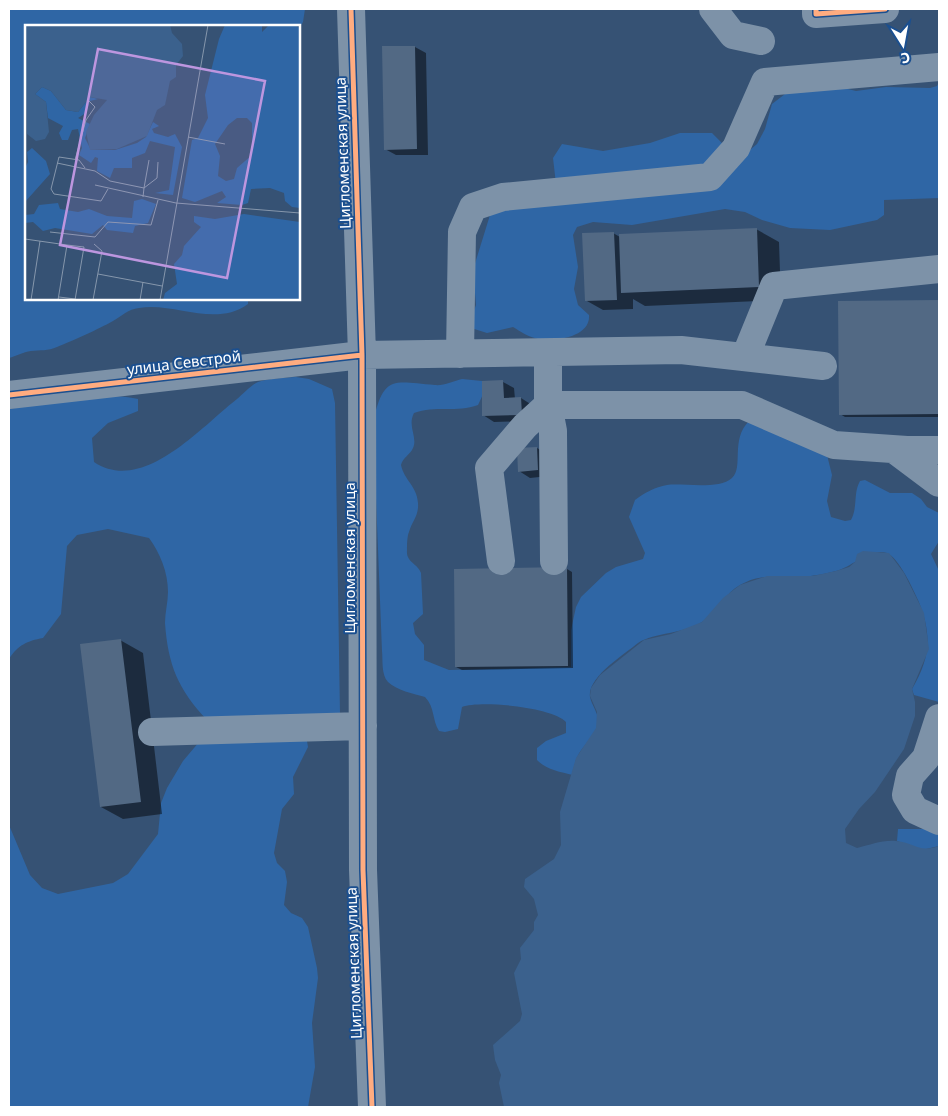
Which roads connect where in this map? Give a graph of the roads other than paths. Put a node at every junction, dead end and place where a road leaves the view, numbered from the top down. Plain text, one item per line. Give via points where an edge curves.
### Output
1 (351, 9) edge
2 (713, 9) edge
3 (816, 9) edge
4 (885, 9) edge
5 (761, 41) dead end
6 (939, 67) edge
7 (939, 269) edge
8 (548, 353) junction
9 (460, 354) junction
10 (362, 355) junction
11 (745, 357) junction
12 (823, 366) dead end
13 (9, 396) edge
14 (548, 406) junction
15 (894, 450) junction
16 (939, 450) edge
17 (939, 484) edge
18 (501, 561) dead end
19 (554, 561) dead end
20 (939, 718) edge
21 (363, 726) junction
22 (152, 732) dead end
23 (939, 821) edge
24 (372, 1107) edge

1 - 10 street, Цигломенская улица
2 - 5 street via 732,35
3 - 4 street via 816,14
6 - 9 street via 765,82 736,148 710,177 503,197 473,207 462,232
7 - 11 street via 774,286
8 - 9 street, улица Севстрой
8 - 11 street, улица Севстрой via 681,350
8 - 14 street
9 - 10 street, улица Севстрой
10 - 13 street, улица Севстрой
10 - 21 street, Цигломенская улица
11 - 12 street, улица Севстрой
14 - 15 street via 742,405 834,445
14 - 18 street via 525,426 489,468
14 - 19 street via 553,431
15 - 16 street
15 - 17 street
20 - 23 street via 926,758 910,776 906,795 915,810
21 - 22 street
21 - 24 street, Цигломенская улица via 363,870

